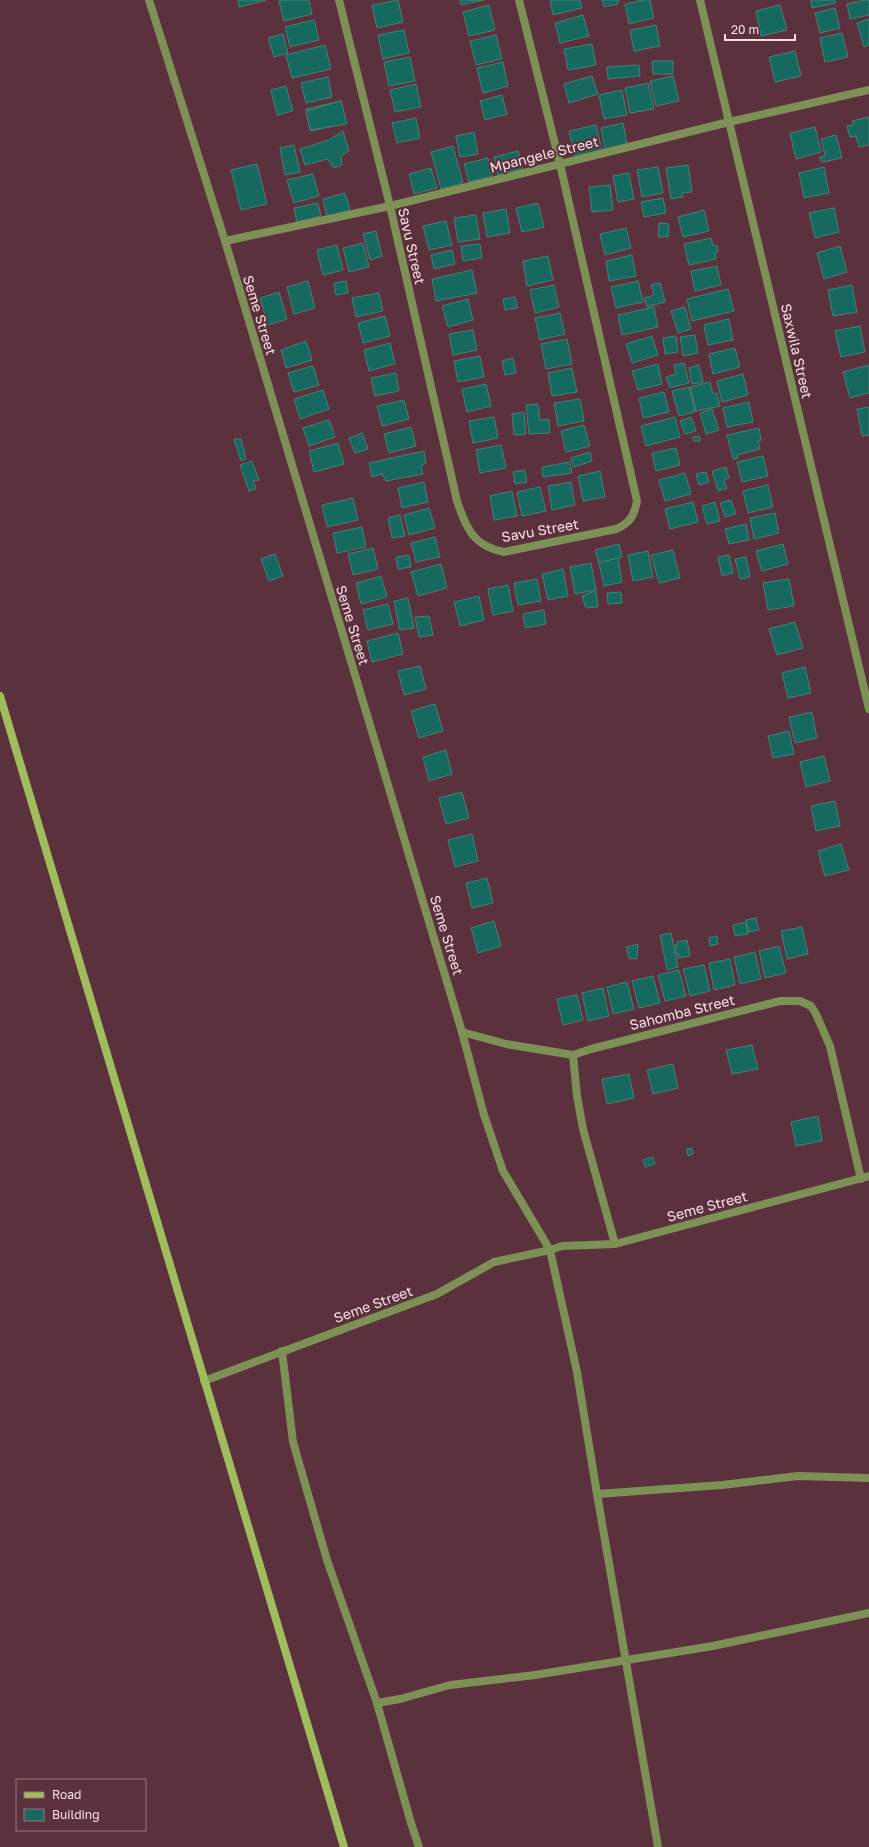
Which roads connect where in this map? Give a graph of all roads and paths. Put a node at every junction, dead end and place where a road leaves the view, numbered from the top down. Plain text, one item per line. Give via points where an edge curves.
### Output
1 (149, 0) edge
2 (339, 0) edge
3 (519, 0) edge
4 (700, 0) edge
5 (869, 90) edge
6 (729, 122) junction
7 (560, 164) junction
8 (390, 206) junction
9 (225, 241) junction
10 (0, 696) edge
11 (869, 708) edge
12 (462, 1032) junction
13 (573, 1055) junction
14 (865, 1178) edge
15 (615, 1244) junction
16 (550, 1250) junction
17 (282, 1352) junction
18 (204, 1380) junction
19 (869, 1478) edge
20 (597, 1494) junction
21 (869, 1613) edge
22 (627, 1660) junction
23 (377, 1703) junction
24 (344, 1847) edge
25 (420, 1847) edge
26 (658, 1847) edge

1 - 9 street, Seme Street
2 - 8 street, Savu Street
3 - 7 street, Savu Street
4 - 6 street, Saxwila Street
5 - 6 street, Mpangele Street
6 - 7 street, Mpangele Street
6 - 11 street, Saxwila Street
7 - 8 street, Mpangele Street
7 - 8 street, Savu Street via 637,496 634,515 627,524 605,532 504,552 476,539 465,525 456,501
8 - 9 street, Mpangele Street
9 - 12 street, Seme Street
10 - 18 main road
12 - 13 street via 506,1044
12 - 16 street, Seme Street via 484,1115 503,1171
13 - 14 street, Sahomba Street via 780,1001 800,1001 811,1006 830,1046
13 - 15 street via 583,1129
14 - 15 street, Seme Street
15 - 16 street, Seme Street via 568,1246
16 - 17 street, Seme Street via 494,1262 437,1294
16 - 20 street via 577,1372
17 - 18 street, Seme Street
17 - 23 street via 293,1442 327,1560
18 - 24 main road
19 - 20 street via 798,1476
20 - 22 street
21 - 22 street via 713,1646
22 - 23 street via 450,1685
22 - 26 street
23 - 25 street

